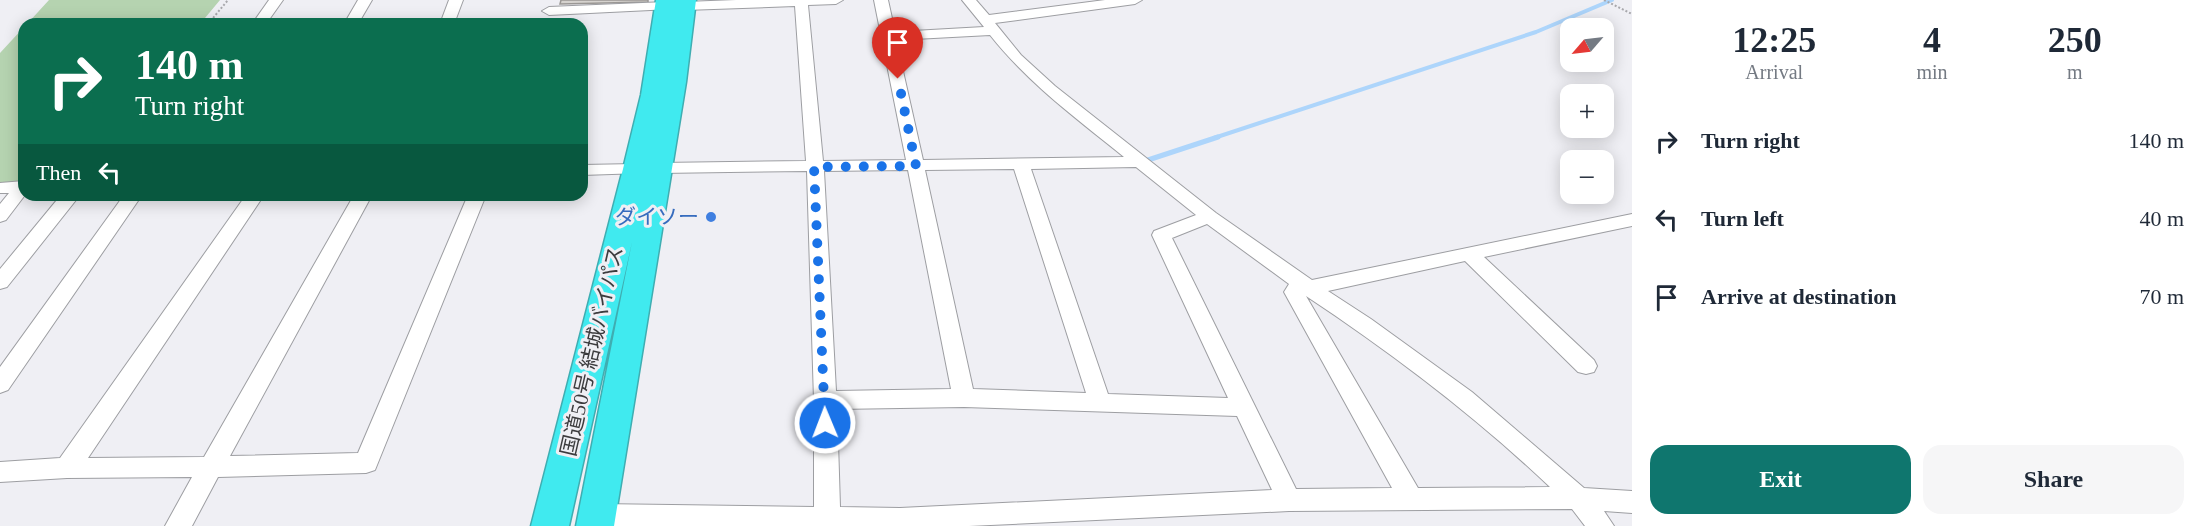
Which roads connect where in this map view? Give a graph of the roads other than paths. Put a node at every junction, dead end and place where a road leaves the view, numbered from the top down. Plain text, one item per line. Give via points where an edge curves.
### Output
1 (276, 0) edge
2 (365, 0) edge
3 (456, 0) edge
4 (836, 0) edge
5 (881, 0) edge
6 (969, 0) edge
7 (1135, 0) edge
8 (801, 1) edge
9 (676, 3) edge
10 (548, 12) edge
11 (263, 18) edge
12 (354, 18) edge
13 (449, 18) edge
14 (989, 25) junction
15 (889, 36) junction
16 (1142, 162) junction
17 (1021, 164) junction
18 (916, 166) junction
19 (814, 167) junction
20 (648, 169) junction
21 (588, 170) edge
22 (18, 186) edge
23 (0, 188) edge
24 (18, 194) edge
25 (66, 201) edge
26 (129, 201) edge
27 (251, 201) edge
28 (360, 201) edge
29 (475, 201) edge
30 (0, 216) edge
31 (1209, 217) junction
32 (1632, 220) edge
33 (1470, 255) junction
34 (0, 282) edge
35 (1304, 285) junction
36 (1586, 366) dead end
37 (0, 384) edge
38 (964, 398) junction
39 (825, 400) junction
40 (1100, 403) junction
41 (1244, 407) junction
42 (211, 467) junction
43 (67, 468) junction
44 (0, 472) edge
45 (1578, 498) junction
46 (1289, 500) junction
47 (1411, 500) junction
48 (1632, 502) edge
49 (826, 517) junction
50 (1048, 518) edge
51 (597, 520) edge
52 (666, 521) edge
53 (178, 526) edge
54 (550, 526) edge
55 (1601, 526) edge

1 - 11 street
2 - 12 street
3 - 13 street
4 - 8 street
5 - 15 street
6 - 14 street
7 - 14 street
8 - 9 street
8 - 19 street
9 - 10 street
9 - 20 highway, 国道50号 結城バイパス via 652,96
14 - 15 street
14 - 16 street via 1030,72
15 - 18 street
16 - 17 street
16 - 31 street
17 - 18 street
17 - 40 street
18 - 19 street
18 - 38 street
19 - 20 street
19 - 39 street
20 - 21 street
20 - 51 highway, 国道50号 結城バイパス
20 - 54 highway, 国道50号 結城バイパス
22 - 23 street
24 - 30 street
25 - 34 street
26 - 37 street
27 - 43 street
28 - 42 street
29 - 42 street via 366,463
31 - 35 street
31 - 41 street via 1161,235
32 - 33 street
33 - 35 street
33 - 36 street
35 - 45 street via 1464,398
35 - 47 street via 1294,292
38 - 39 street
38 - 40 street
39 - 49 street
40 - 41 street
41 - 46 street
42 - 43 street
42 - 53 street
43 - 44 street
45 - 47 street
45 - 48 street
45 - 55 street
46 - 47 street
46 - 50 street
49 - 50 street
49 - 52 street
51 - 52 street

